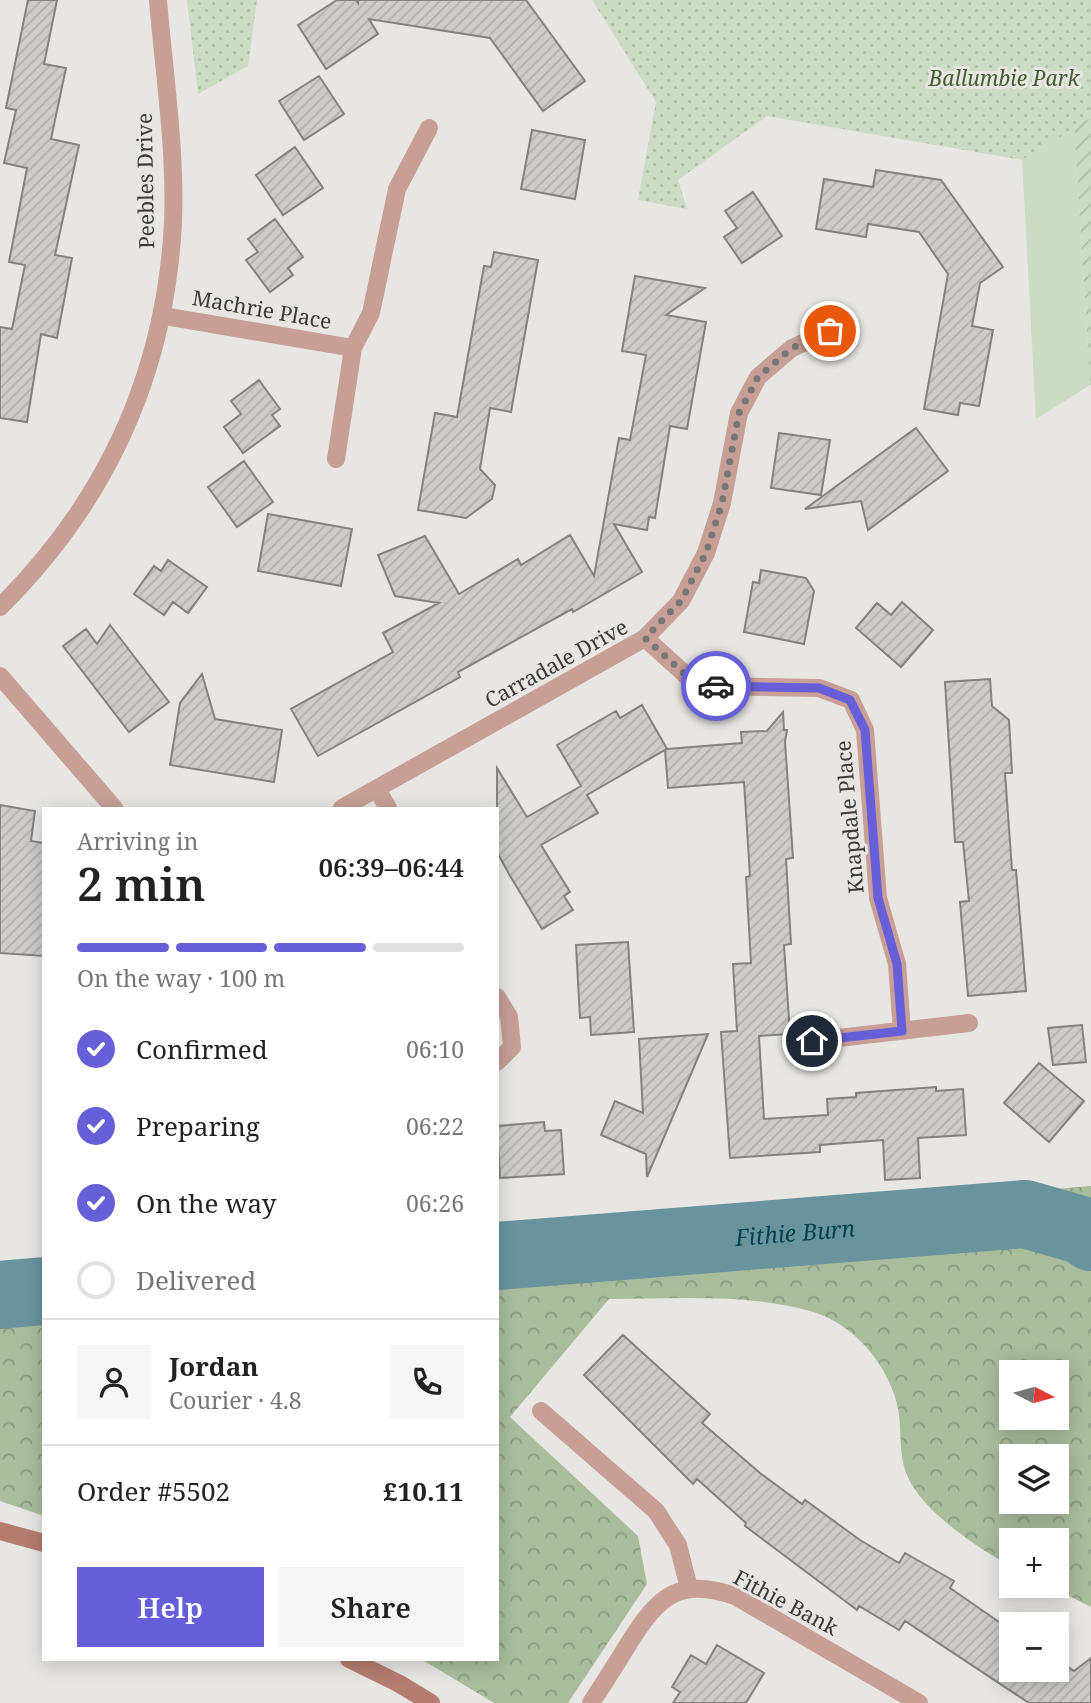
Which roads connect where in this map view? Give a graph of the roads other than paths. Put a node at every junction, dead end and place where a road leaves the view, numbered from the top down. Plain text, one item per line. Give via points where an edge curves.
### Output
1 (158, 0) edge
2 (429, 128) dead end
3 (163, 316) junction
4 (830, 331) dead end
5 (353, 348) junction
6 (336, 459) dead end
7 (0, 607) edge
8 (645, 638) junction
9 (0, 676) edge
10 (377, 789) junction
11 (113, 807) edge
12 (344, 807) edge
13 (387, 807) edge
14 (499, 1000) edge
15 (969, 1023) dead end
16 (902, 1031) junction
17 (812, 1041) dead end
18 (499, 1060) edge
19 (541, 1411) dead end
20 (0, 1531) edge
21 (42, 1542) edge
22 (689, 1588) junction
23 (353, 1661) edge
24 (431, 1703) edge
25 (591, 1703) edge
26 (919, 1703) edge

1 - 3 street, Peebles Drive via 173,222
2 - 5 street, Machrie Place via 397,189 370,313
3 - 5 street, Machrie Place
3 - 7 street, Peebles Drive via 136,409 89,499 32,576
4 - 8 street, Carradale Drive via 792,348 758,377 739,413 722,503 706,553 681,601
5 - 6 street, Machrie Place
8 - 10 street, Carradale Drive
8 - 16 street, Knapdale Place via 698,686 819,688 850,700 865,730 878,898 897,964
9 - 11 street
10 - 12 street, Carradale Drive
10 - 13 street
14 - 18 street via 509,1017 512,1047
15 - 16 street
16 - 17 street
19 - 22 street via 656,1511 678,1545
20 - 21 main road
22 - 25 street via 668,1596 650,1611
22 - 26 street, Fithie Bank via 735,1596
23 - 24 main road

